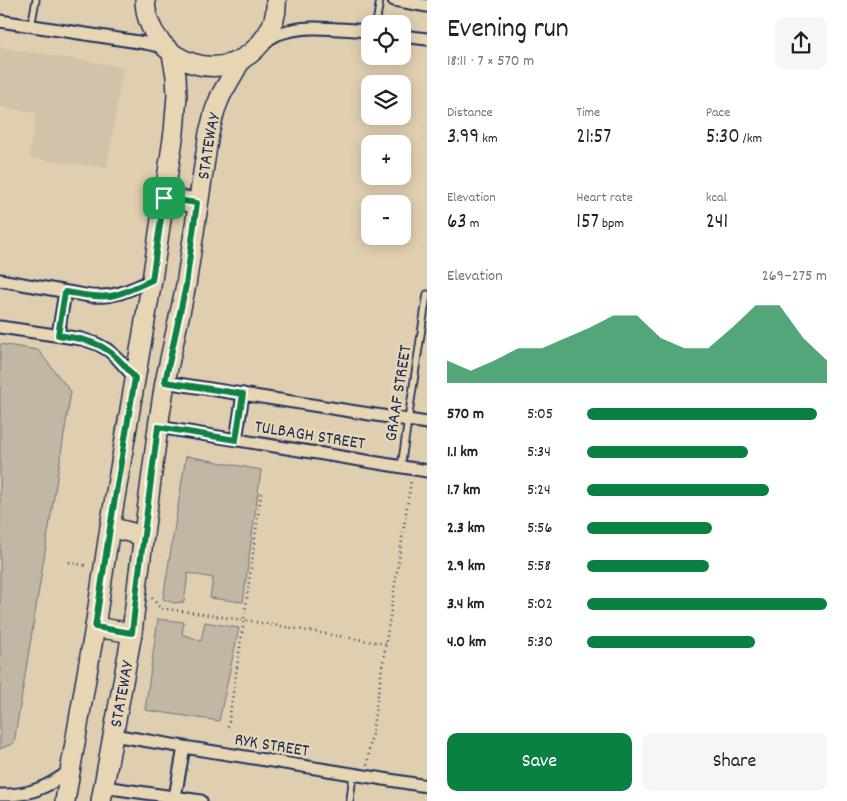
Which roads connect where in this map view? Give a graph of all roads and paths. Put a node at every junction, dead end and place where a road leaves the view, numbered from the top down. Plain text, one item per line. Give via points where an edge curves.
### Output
1 (36, 0) edge
2 (146, 0) edge
3 (276, 0) edge
4 (380, 0) edge
5 (394, 0) edge
6 (427, 6) edge
7 (378, 15) edge
8 (0, 21) edge
9 (31, 26) junction
10 (361, 31) edge
11 (411, 37) edge
12 (427, 39) edge
13 (262, 42) junction
14 (168, 50) junction
15 (241, 60) junction
16 (164, 198) junction
17 (197, 203) junction
18 (0, 280) edge
19 (152, 280) junction
20 (65, 292) junction
21 (427, 294) edge
22 (0, 327) edge
23 (58, 335) junction
24 (135, 378) junction
25 (165, 382) junction
26 (243, 394) junction
27 (408, 420) junction
28 (427, 423) edge
29 (158, 427) junction
30 (236, 440) junction
31 (401, 467) junction
32 (413, 469) junction
33 (427, 471) edge
34 (262, 493) dead end
35 (110, 528) junction
36 (144, 536) junction
37 (69, 562) dead end
38 (104, 570) junction
39 (138, 580) junction
40 (244, 620) junction
41 (95, 627) junction
42 (132, 633) junction
43 (386, 644) junction
44 (228, 727) dead end
45 (113, 735) junction
46 (184, 747) junction
47 (71, 770) junction
48 (359, 775) junction
49 (427, 786) edge
50 (102, 794) edge
51 (0, 795) edge
52 (175, 797) junction
53 (65, 801) edge
54 (201, 801) edge
55 (350, 801) edge

1 - 9 lane
2 - 14 main road via 151,26
3 - 13 main road via 270,31
4 - 7 lane
5 - 6 street
8 - 9 street
9 - 14 street via 145,43
10 - 13 street via 307,28 278,34
11 - 12 street
13 - 15 main road
14 - 15 main road via 182,60 205,66
14 - 16 main road, STATEWAY via 177,85
15 - 17 main road, STATEWAY via 214,110
16 - 17 main road
16 - 19 main road, STATEWAY
17 - 25 main road, STATEWAY via 186,285
18 - 20 street
19 - 20 street via 110,296
19 - 24 main road, STATEWAY
20 - 23 street
21 - 27 lane, GRAAF STREET
22 - 23 street
23 - 24 street via 97,344 108,350
24 - 35 main road, STATEWAY
25 - 26 street, TULBAGH STREET
25 - 29 main road, STATEWAY
26 - 27 street, TULBAGH STREET
26 - 30 street
27 - 28 street, TULBAGH STREET
27 - 31 lane, GRAAF STREET
29 - 30 street, TULBAGH STREET
29 - 36 main road, STATEWAY
30 - 31 street, TULBAGH STREET
31 - 32 street, TULBAGH STREET
32 - 33 street, TULBAGH STREET
32 - 43 path
34 - 40 path
35 - 36 main road
35 - 38 main road, STATEWAY
36 - 39 main road, STATEWAY
37 - 38 path
38 - 41 main road, STATEWAY
39 - 40 path via 160,608
39 - 42 main road, STATEWAY
40 - 43 path
40 - 44 path
41 - 42 main road
41 - 47 main road, STATEWAY
42 - 45 main road, STATEWAY
43 - 48 path
45 - 46 street, RYK STREET
45 - 50 main road, STATEWAY
46 - 48 street, RYK STREET
46 - 52 street
47 - 51 street via 42,788
47 - 53 main road, STATEWAY
48 - 49 street, RYK STREET
48 - 55 lane
50 - 52 street
52 - 54 street

